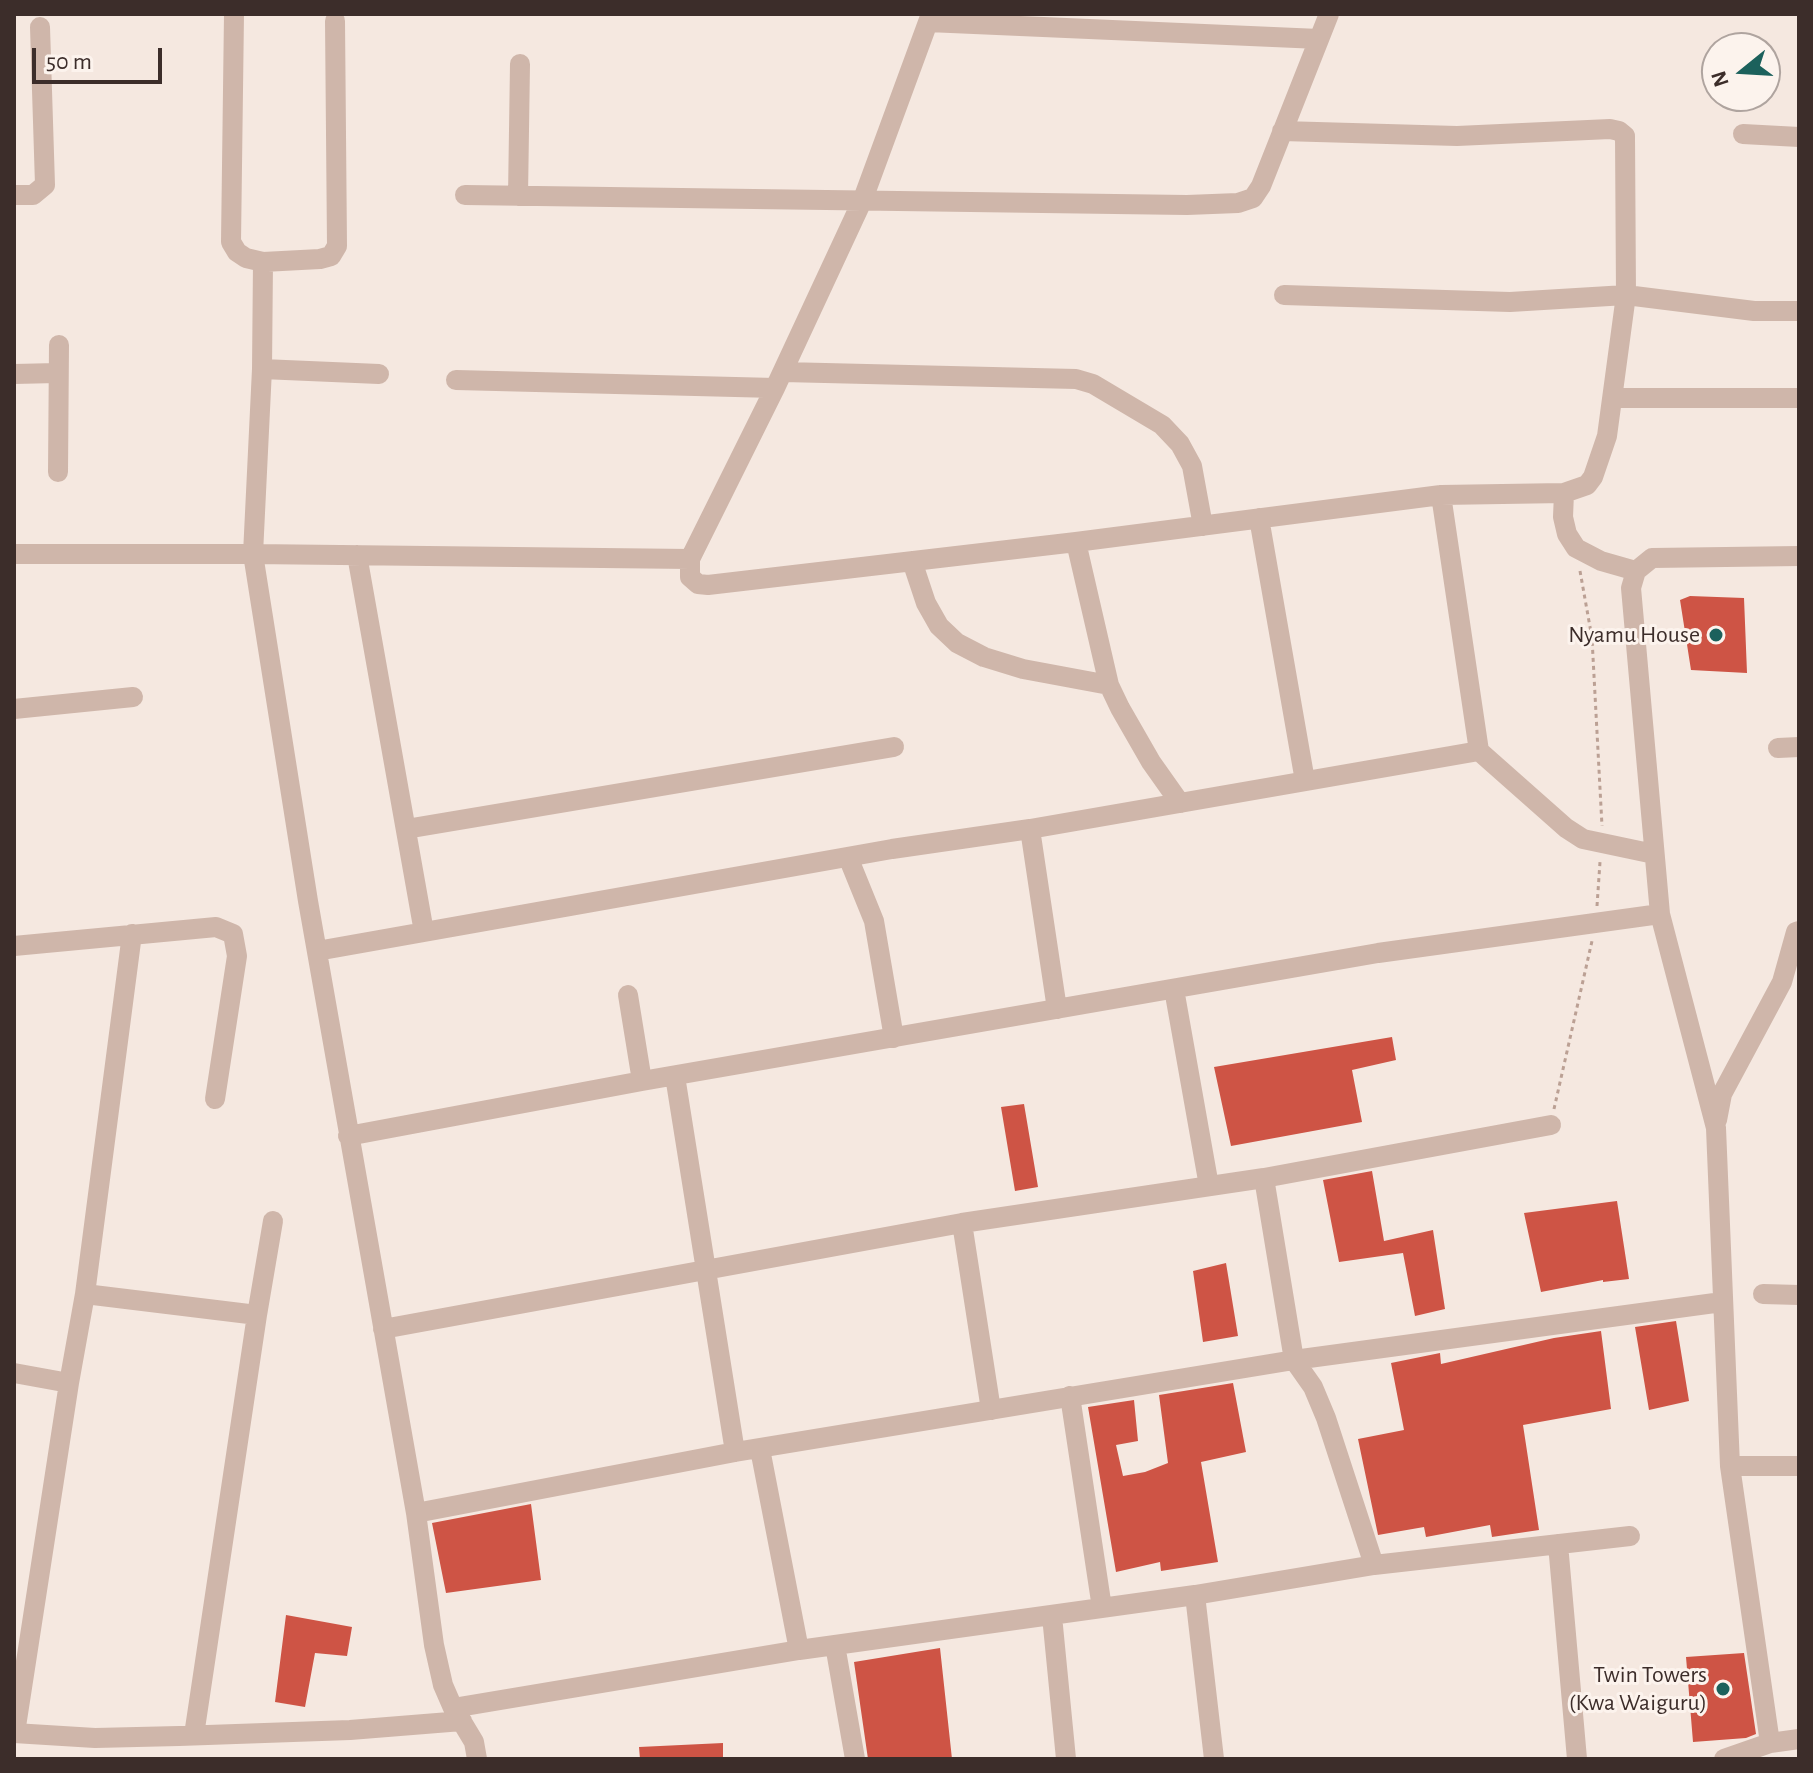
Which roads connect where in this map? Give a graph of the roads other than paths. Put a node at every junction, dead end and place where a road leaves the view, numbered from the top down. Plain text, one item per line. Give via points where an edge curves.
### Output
1 (234, 14) edge
2 (1329, 14) edge
3 (929, 18) edge
4 (335, 21) dead end
5 (40, 27) dead end
6 (1319, 39) junction
7 (520, 64) dead end
8 (1282, 131) junction
9 (1743, 134) dead end
10 (1799, 137) edge
11 (14, 195) edge
12 (465, 195) dead end
13 (518, 196) junction
14 (863, 199) junction
15 (263, 262) junction
16 (1284, 295) dead end
17 (1626, 295) junction
18 (1799, 311) edge
19 (59, 345) dead end
20 (262, 369) junction
21 (57, 373) junction
22 (14, 374) edge
23 (379, 374) dead end
24 (456, 380) dead end
25 (779, 380) junction
26 (1612, 398) junction
27 (1799, 398) edge
28 (58, 472) dead end
29 (1564, 493) junction
30 (1441, 495) junction
31 (1259, 518) junction
32 (1203, 526) junction
33 (1076, 542) junction
34 (14, 554) edge
35 (253, 554) junction
36 (357, 555) junction
37 (1799, 556) edge
38 (690, 559) junction
39 (912, 561) junction
40 (1636, 571) junction
41 (1109, 685) junction
42 (133, 697) dead end
43 (14, 709) edge
44 (894, 747) dead end
45 (1479, 751) junction
46 (1305, 781) junction
47 (1180, 803) junction
48 (406, 829) junction
49 (1030, 829) junction
50 (1654, 854) junction
51 (848, 857) junction
52 (1660, 914) junction
53 (1799, 931) edge
54 (424, 932) junction
55 (132, 934) junction
56 (14, 946) edge
57 (317, 951) junction
58 (1174, 989) junction
59 (628, 995) dead end
60 (1057, 1009) junction
61 (894, 1038) junction
62 (675, 1076) junction
63 (642, 1081) junction
64 (215, 1099) dead end
65 (1551, 1125) dead end
66 (1716, 1128) junction
67 (348, 1136) junction
68 (1264, 1178) junction
69 (1209, 1186) junction
70 (273, 1221) dead end
71 (962, 1223) junction
72 (707, 1271) junction
73 (85, 1294) junction
74 (1763, 1294) dead end
75 (1799, 1295) edge
76 (1722, 1302) junction
77 (257, 1315) junction
78 (383, 1329) junction
79 (1294, 1360) junction
80 (14, 1373) edge
81 (69, 1383) junction
82 (1070, 1396) junction
83 (991, 1410) junction
84 (760, 1449) junction
85 (735, 1452) junction
86 (1730, 1466) junction
87 (1799, 1466) edge
88 (416, 1513) junction
89 (1630, 1536) dead end
90 (1558, 1544) junction
91 (1374, 1565) junction
92 (1195, 1595) junction
93 (1102, 1608) junction
94 (1052, 1616) junction
95 (835, 1645) junction
96 (799, 1650) junction
97 (457, 1714) junction
98 (14, 1733) edge
99 (194, 1735) junction
100 (95, 1738) junction
101 (1799, 1739) edge
102 (1770, 1743) junction
103 (93, 1759) edge
104 (477, 1759) edge
105 (855, 1759) edge
106 (1066, 1759) edge
107 (1214, 1759) edge
108 (1577, 1759) edge
109 (1724, 1759) edge

1 - 15 street via 231,242 237,252
2 - 6 street
3 - 6 street
3 - 14 street
4 - 15 street via 337,246 331,256 320,259
5 - 11 street via 45,185 33,195
6 - 8 street
7 - 13 street
8 - 14 street via 1261,186 1253,198 1238,203
8 - 17 street via 1457,136 1619,131 1626,143
9 - 10 street
12 - 13 street
13 - 14 street
14 - 25 street
15 - 20 street
16 - 17 street via 1510,302
17 - 18 street via 1754,311
17 - 26 street
19 - 21 street
20 - 23 street
20 - 35 street
21 - 22 street
21 - 28 street
24 - 25 street
25 - 32 street via 1076,379 1093,384 1162,425 1180,444 1192,466
25 - 38 street
26 - 27 street
26 - 29 street via 1607,436 1593,477 1587,485
29 - 30 street
29 - 40 street via 1563,517 1576,548
30 - 31 street
30 - 45 street
31 - 32 street
31 - 46 street
32 - 33 street
33 - 39 street
33 - 41 street
34 - 35 street
35 - 36 street
35 - 57 street
36 - 38 street
36 - 48 street
37 - 40 street via 1652,558
38 - 39 street via 690,577 708,585
39 - 41 street via 926,603 957,643 1023,669
40 - 50 street via 1631,588
41 - 47 street
42 - 43 street
44 - 48 street
45 - 46 street
45 - 50 street via 1583,839
46 - 47 street
47 - 49 street
48 - 54 street
49 - 51 street
49 - 60 street
50 - 52 street
51 - 54 street
51 - 61 street via 874,921
52 - 58 street via 1378,953
52 - 66 street
53 - 66 street via 1782,982 1722,1094
54 - 57 street
55 - 56 street
55 - 64 street via 216,927 233,934 237,956
55 - 73 street
57 - 67 street
58 - 60 street
58 - 69 street
59 - 63 street
60 - 61 street
61 - 62 street
62 - 63 street
62 - 72 street
63 - 67 street
65 - 68 street
66 - 76 street
67 - 78 street
68 - 69 street
68 - 79 street
69 - 71 street
70 - 77 street
71 - 72 street
71 - 83 street
72 - 78 street
72 - 85 street
73 - 77 street
73 - 81 street
74 - 75 street
76 - 79 street
76 - 86 street
77 - 99 street
78 - 88 street
79 - 82 street
79 - 91 street via 1326,1418
80 - 81 street
81 - 98 street
82 - 83 street
82 - 93 street
83 - 84 street
84 - 85 street
84 - 96 street
85 - 88 street
86 - 87 street
86 - 102 street
88 - 97 street via 434,1645 443,1685
89 - 90 street
90 - 91 street
90 - 108 street
91 - 92 street
92 - 93 street
92 - 107 street
93 - 94 street
94 - 95 street
94 - 106 street
95 - 96 street
95 - 105 street
96 - 97 street
97 - 99 street via 350,1730
97 - 104 street via 474,1742
98 - 100 street
99 - 100 street
100 - 103 street
101 - 102 street
102 - 109 street

